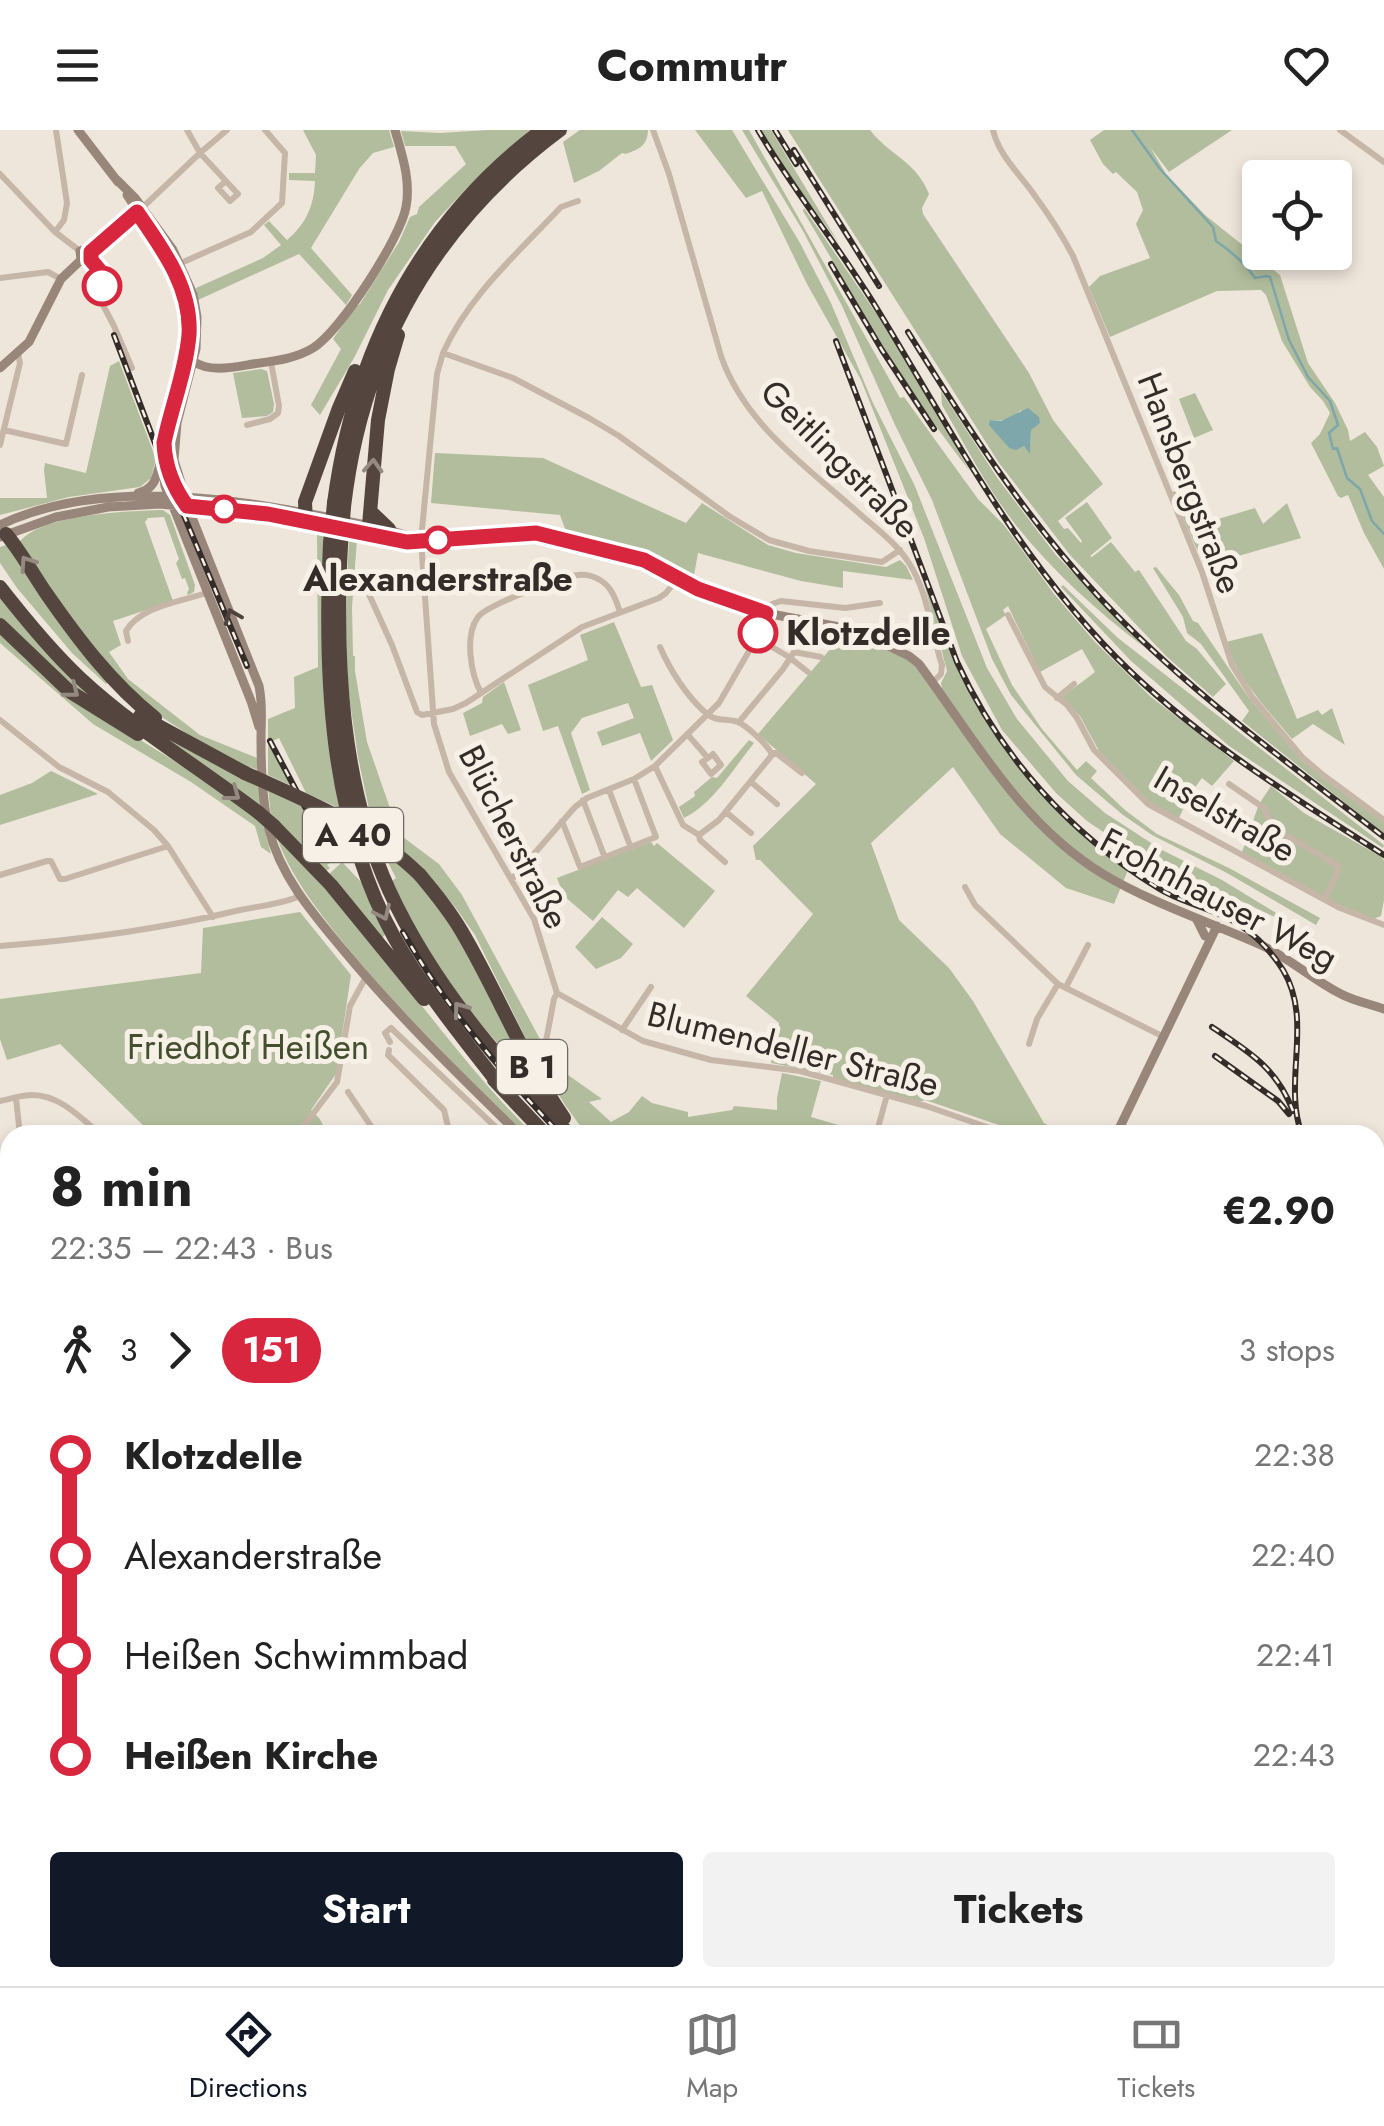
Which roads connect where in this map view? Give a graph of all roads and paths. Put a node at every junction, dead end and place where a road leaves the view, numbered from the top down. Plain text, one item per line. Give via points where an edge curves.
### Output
1 (57, 130) edge
2 (78, 130) edge
3 (187, 130) edge
4 (227, 130) edge
5 (265, 130) edge
6 (395, 130) edge
7 (542, 130) edge
8 (560, 130) edge
9 (653, 130) edge
10 (993, 130) edge
11 (1340, 130) edge
12 (200, 152) junction
13 (1384, 162) edge
14 (0, 174) edge
15 (226, 181) dead end
16 (578, 200) dead end
17 (140, 210) junction
18 (55, 232) junction
19 (86, 254) junction
20 (181, 263) junction
21 (58, 277) junction
22 (0, 278) edge
23 (410, 286) junction
24 (18, 352) junction
25 (443, 353) junction
26 (189, 360) junction
27 (271, 362) junction
28 (0, 368) edge
29 (132, 368) dead end
30 (214, 368) junction
31 (82, 375) dead end
32 (189, 379) junction
33 (246, 425) dead end
34 (4, 430) junction
35 (164, 443) junction
36 (0, 445) edge
37 (165, 457) junction
38 (131, 496) junction
39 (170, 500) junction
40 (184, 500) junction
41 (208, 508) junction
42 (305, 517) junction
43 (367, 523) junction
44 (195, 526) junction
45 (1, 529) edge
46 (388, 530) joint
47 (421, 540) junction
48 (335, 544) junction
49 (900, 550) junction
50 (0, 574) edge
51 (678, 578) junction
52 (362, 579) dead end
53 (0, 587) edge
54 (206, 593) junction
55 (880, 602) dead end
56 (620, 612) junction
57 (766, 613) junction
58 (1008, 615) dead end
59 (0, 626) edge
60 (128, 641) dead end
61 (767, 644) dead end
62 (660, 647) dead end
63 (820, 656) dead end
64 (789, 657) junction
65 (253, 669) junction
66 (808, 672) dead end
67 (240, 674) junction
68 (929, 678) junction
69 (1074, 684) dead end
70 (480, 693) junction
71 (1057, 698) junction
72 (434, 712) junction
73 (708, 715) junction
74 (0, 720) edge
75 (739, 722) junction
76 (688, 734) junction
77 (261, 735) junction
78 (191, 746) junction
79 (772, 753) junction
80 (708, 758) dead end
81 (655, 766) junction
82 (802, 773) dead end
83 (208, 775) junction
84 (634, 779) junction
85 (751, 782) junction
86 (1229, 784) dead end
87 (609, 790) junction
88 (583, 800) junction
89 (777, 804) dead end
90 (726, 812) junction
91 (562, 820) junction
92 (1384, 820) edge
93 (751, 833) dead end
94 (698, 835) junction
95 (168, 846) junction
96 (631, 848) junction
97 (605, 858) junction
98 (726, 862) dead end
99 (0, 875) edge
100 (512, 879) junction
101 (965, 887) dead end
102 (300, 896) junction
103 (1325, 900) junction
104 (213, 916) junction
105 (1196, 918) junction
106 (1214, 925) junction
107 (1384, 925) edge
108 (1205, 936) junction
109 (1088, 945) dead end
110 (0, 946) edge
111 (1205, 953) junction
112 (366, 977) junction
113 (1062, 985) junction
114 (651, 987) dead end
115 (557, 993) junction
116 (1384, 1008) edge
117 (622, 1030) junction
118 (1165, 1038) junction
119 (546, 1041) dead end
120 (1029, 1044) dead end
121 (501, 1086) junction
122 (343, 1087) junction
123 (887, 1096) junction
124 (16, 1098) junction
125 (0, 1101) edge
126 (19, 1125) edge
127 (89, 1125) edge
128 (307, 1125) edge
129 (371, 1125) edge
130 (448, 1125) edge
131 (492, 1125) edge
132 (510, 1125) edge
133 (537, 1125) edge
134 (564, 1125) edge
135 (567, 1125) edge
136 (879, 1125) edge
137 (978, 1125) edge
138 (1121, 1125) edge

1 - 18 street via 67,208
2 - 17 street
3 - 12 street
4 - 12 street
5 - 20 street via 284,150 282,203 252,232
6 - 27 street via 407,194 395,237 332,333 311,350
7 - 23 highway, A 40 via 458,209 424,252
8 - 23 highway, A 40 via 508,172
9 - 49 street, Geitlingstraße via 736,390 776,440
10 - 92 street, Hansbergstraße via 1073,256 1202,572 1232,664 1302,756
11 - 13 street
12 - 15 street
12 - 17 street
14 - 18 street
16 - 25 street via 561,207 477,298
17 - 19 street
17 - 20 street
17 - 26 street via 183,294
18 - 19 street
19 - 21 street
19 - 29 street via 101,272 102,306
20 - 26 street via 197,317
21 - 22 street via 48,272
21 - 24 street
23 - 42 highway via 394,295 338,408
43 -> 23 highway via 383,390
23 - 48 highway, A 40, bridge via 386,318 360,383 339,464
24 - 28 street
24 - 34 street
25 - 47 street
25 - 49 street via 513,378 589,418 768,540 882,562
26 - 30 street
26 - 32 street
26 - 35 street
27 - 30 street
27 - 33 street via 278,414
30 - 32 street
31 - 34 street via 66,444
32 - 40 street via 173,449
34 - 36 street
35 - 37 street
35 - 38 street via 154,484
37 - 39 street
37 - 40 street
38 - 39 street, Frohnhauser Weg
38 - 45 street, Frohnhauser Weg via 20,516
39 - 40 street, Frohnhauser Weg
39 - 45 street, Frohnhauser Weg
39 - 54 street
40 - 41 street, Frohnhauser Weg
40 - 42 street, Frohnhauser Weg via 260,504
40 - 44 street
41 - 42 street, Frohnhauser Weg
41 - 44 street
42 - 43 street, Frohnhauser Weg
43 - 46 highway
43 - 47 street, Frohnhauser Weg via 407,542
65 -> 44 street
78 -> 45 highway via 104,670
46 - 47 street, Frohnhauser Weg
47 - 51 street, Frohnhauser Weg via 536,533 644,560
47 - 72 street, Blücherstraße
48 -> 121 highway, A 40 via 328,618 334,728 362,864 410,964
134 -> 48 highway, A 40 via 448,993 387,886 361,806 346,726
49 - 68 street, Geitlingstraße via 914,571 938,652
50 - 78 highway, B 1 via 85,674
51 - 56 street via 659,598
51 - 57 street, Frohnhauser Weg
52 - 72 street, Blücherstraße via 417,712
53 - 83 highway via 80,679
54 - 60 street via 135,619
54 - 67 street
55 - 57 street, Frohnhauser Weg via 845,608 775,602
56 - 70 street via 570,633
56 - 70 street via 602,580 581,574 484,610 472,630
57 - 68 street, Frohnhauser Weg via 855,630 909,656
57 - 73 street via 728,691
58 - 71 street, Inselstraße
59 -> 83 highway via 69,691
61 - 64 street
62 - 73 street
63 - 64 street
64 - 66 street
64 - 75 street
65 - 67 street
65 - 77 street
67 - 77 street
68 - 105 street, Frohnhauser Weg via 1001,780 1053,835 1112,879
69 - 71 street
70 - 72 street
71 - 103 street, Inselstraße via 1094,750 1148,804
72 - 100 street, Blücherstraße via 449,772
73 - 75 street
73 - 76 street
74 - 95 street via 60,767 108,792
75 - 79 street
76 - 80 street
76 - 81 street
77 - 102 street via 268,828
78 - 135 highway, B 1, bridge via 362,829 420,875 460,928
79 - 82 street
79 - 85 street
81 - 84 street
81 - 94 street via 684,825
83 -> 121 highway, bridge via 274,826 331,885
84 - 87 street
84 - 96 street via 656,837
85 - 89 street
85 - 90 street
86 - 103 street, Inselstraße via 1264,808 1273,828 1336,865
87 - 88 street
87 - 96 street
88 - 91 street
88 - 97 street
90 - 93 street
90 - 94 street
91 - 97 street via 580,867
91 - 100 street
94 - 98 street
95 - 99 street via 65,879 51,861
95 - 104 street
96 - 97 street
100 - 115 street, Blücherstraße via 539,932
101 - 113 street via 975,905
102 - 104 street
102 - 112 street
103 - 107 street, Inselstraße
104 - 110 street
105 - 106 street, Frohnhauser Weg
105 - 108 street
106 - 108 street
106 - 111 street
106 - 116 street, Frohnhauser Weg via 1278,953 1344,996
108 - 111 street
109 - 113 street
111 - 118 street
112 - 122 street via 350,1006
112 - 132 street
113 - 118 street
113 - 120 street
114 - 117 street, Blumendeller Straße
115 - 117 street, Blumendeller Straße
115 - 119 street, Blücherstraße
117 - 123 street, Blumendeller Straße via 704,1058 800,1071
118 - 138 street
121 - 133 highway, A 40
122 - 128 street
122 - 129 street
123 - 136 street
123 - 137 street, Blumendeller Straße
124 - 125 street
124 - 126 street
124 - 127 street via 52,1098
130 - 131 street via 444,1110 388,1055 392,1042

